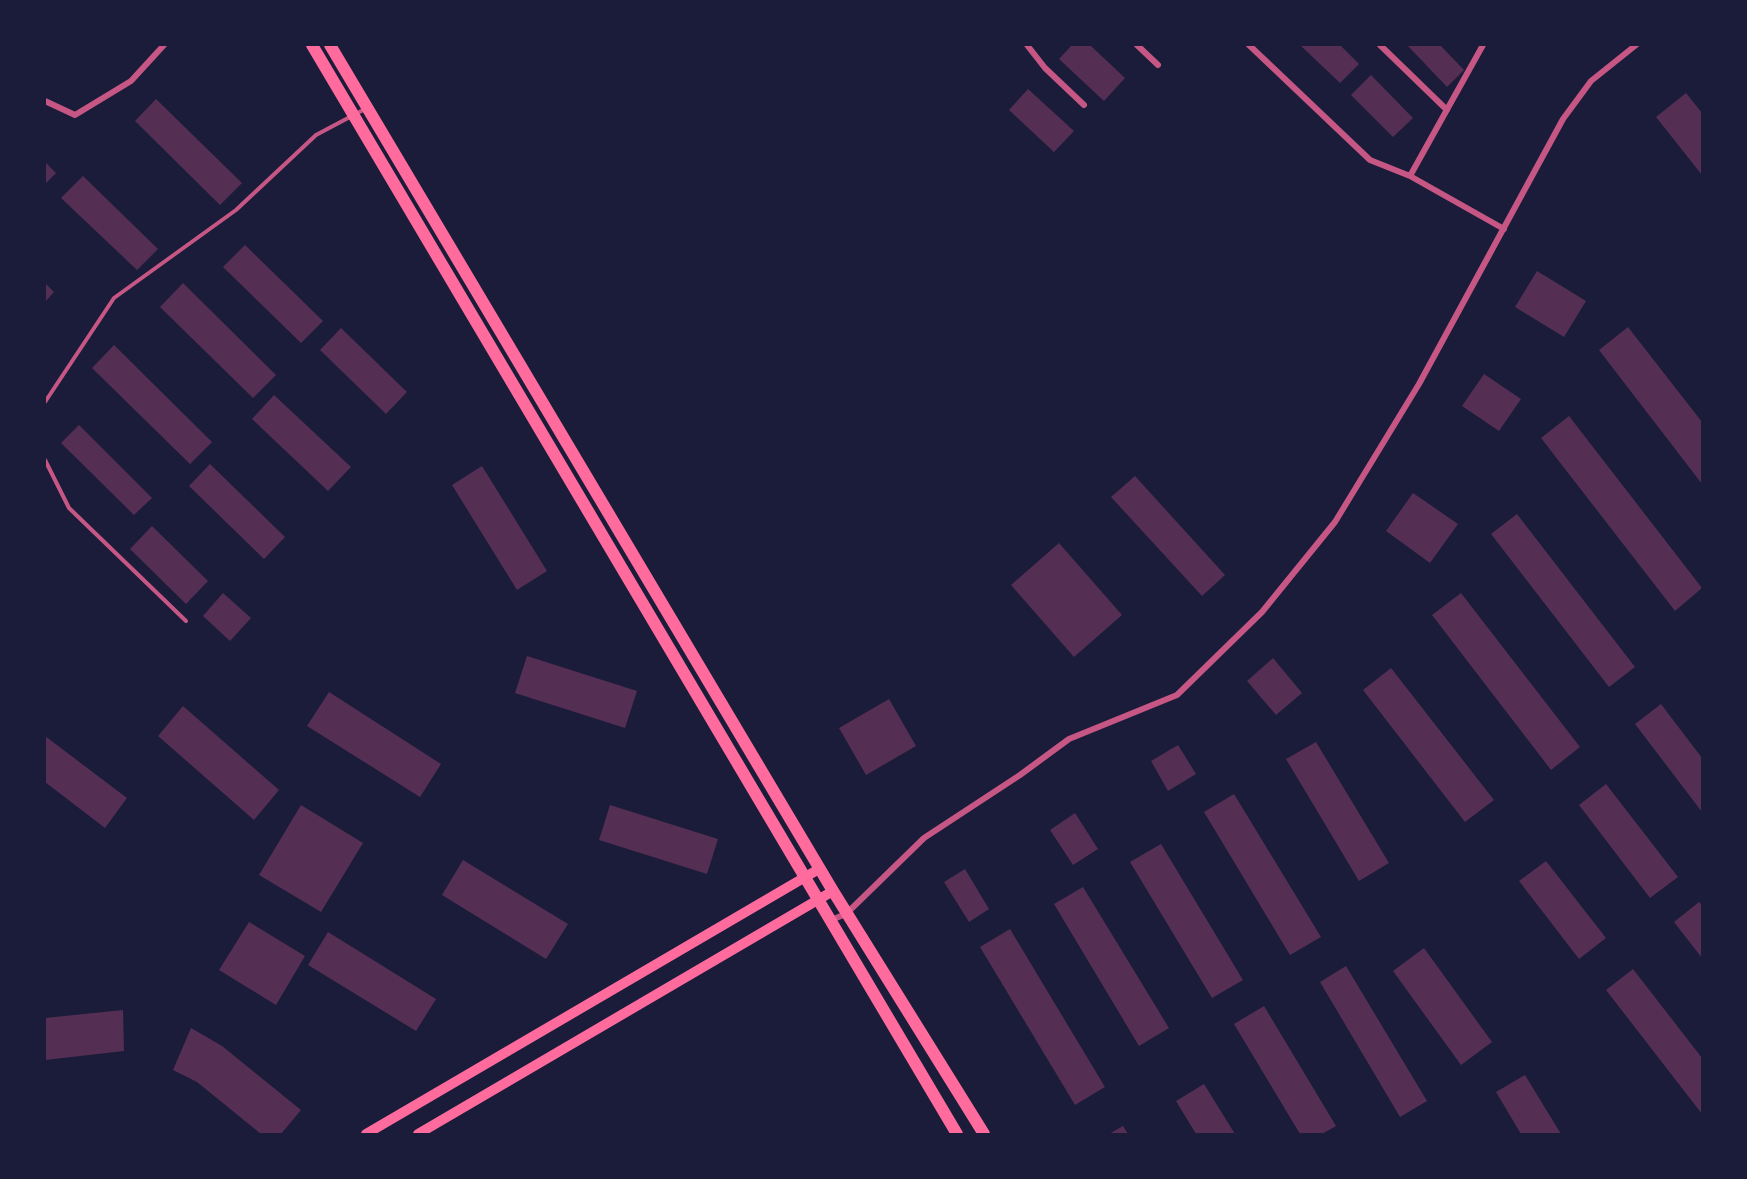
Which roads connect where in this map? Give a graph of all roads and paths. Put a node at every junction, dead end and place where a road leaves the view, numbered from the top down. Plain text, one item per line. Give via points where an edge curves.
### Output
1 (164, 45) edge
2 (312, 45) edge
3 (330, 45) edge
4 (1027, 45) edge
5 (1137, 45) edge
6 (1249, 45) edge
7 (1380, 45) edge
8 (1483, 45) edge
9 (1636, 45) edge
10 (1158, 65) dead end
11 (45, 100) edge
12 (1084, 105) dead end
13 (365, 108) junction
14 (1447, 110) junction
15 (353, 115) junction
16 (1410, 176) junction
17 (1504, 229) junction
18 (45, 402) edge
19 (45, 460) edge
20 (186, 621) dead end
21 (819, 869) junction
22 (805, 878) junction
23 (833, 891) junction
24 (818, 899) junction
25 (846, 914) junction
26 (831, 920) junction
27 (366, 1134) edge
28 (418, 1134) edge
29 (957, 1134) edge
30 (984, 1134) edge

1 - 11 street via 131,81 75,115
2 - 15 main road
3 - 13 main road
4 - 12 street
5 - 10 street
6 - 16 street via 1370,160
7 - 14 street
8 - 14 street
9 - 17 street via 1591,81 1563,120
13 - 15 lane
13 - 21 main road
14 - 16 street
15 - 18 lane via 316,135 236,210 114,298
15 - 22 main road
16 - 17 street
17 - 25 street via 1419,384 1335,522 1262,612 1177,695 1069,739 924,838
19 - 20 lane via 69,507
21 - 22 main road
21 - 23 main road
22 - 24 main road
22 - 27 main road
23 - 24 main road
23 - 25 main road
24 - 26 main road
24 - 28 main road
25 - 26 street
25 - 30 main road
26 - 29 main road

